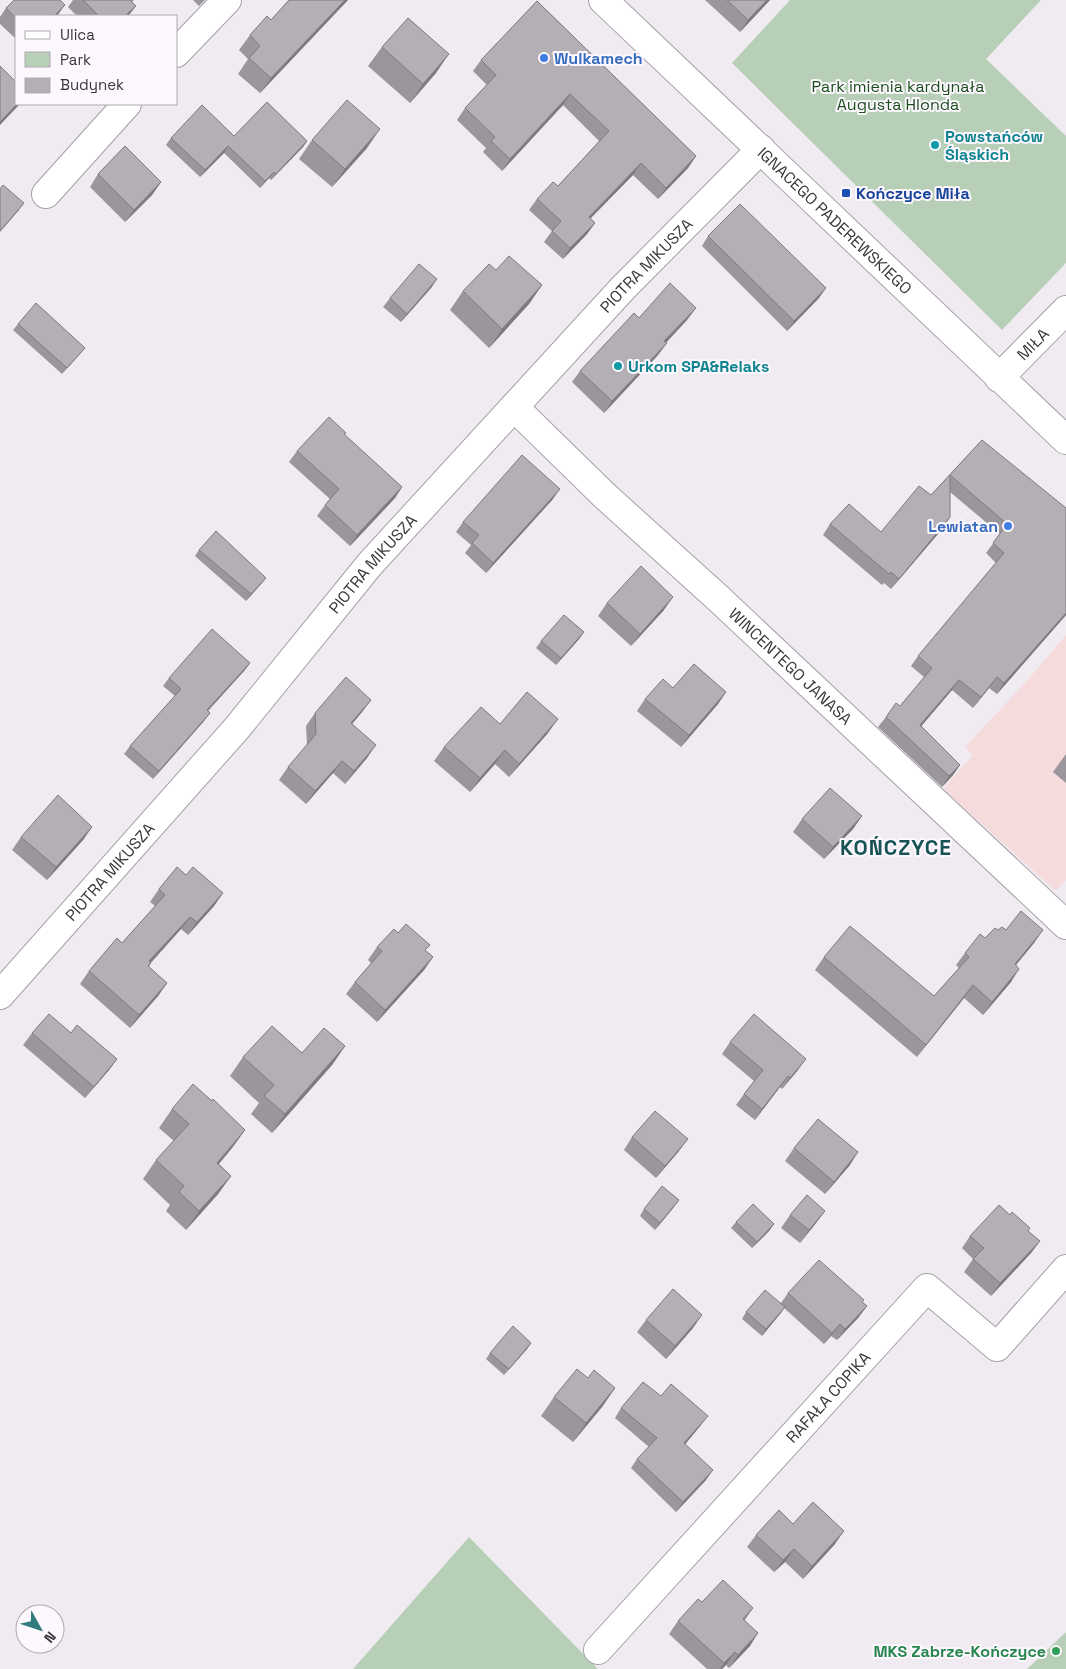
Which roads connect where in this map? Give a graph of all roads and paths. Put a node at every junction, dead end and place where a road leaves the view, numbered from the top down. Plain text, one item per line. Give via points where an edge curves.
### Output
1 (228, 0) edge
2 (603, 0) edge
3 (178, 51) edge
4 (126, 105) edge
5 (761, 149) junction
6 (46, 194) dead end
7 (1066, 310) edge
8 (999, 378) junction
9 (514, 407) junction
10 (1066, 440) edge
11 (1066, 925) edge
12 (0, 995) edge
13 (1066, 1269) edge
14 (598, 1650) dead end

1 - 3 street
2 - 5 street, IGNACEGO PADEREWSKIEGO
4 - 6 street
5 - 8 street, IGNACEGO PADEREWSKIEGO
5 - 9 street, PIOTRA MIKUSZA via 623,288
7 - 8 street, MIŁA
8 - 10 street, IGNACEGO PADEREWSKIEGO
9 - 11 street, WINCENTEGO JANASA via 605,496
9 - 12 street, PIOTRA MIKUSZA via 370,564 237,728
13 - 14 street, RAFAŁA COPIKA via 997,1347 927,1288

